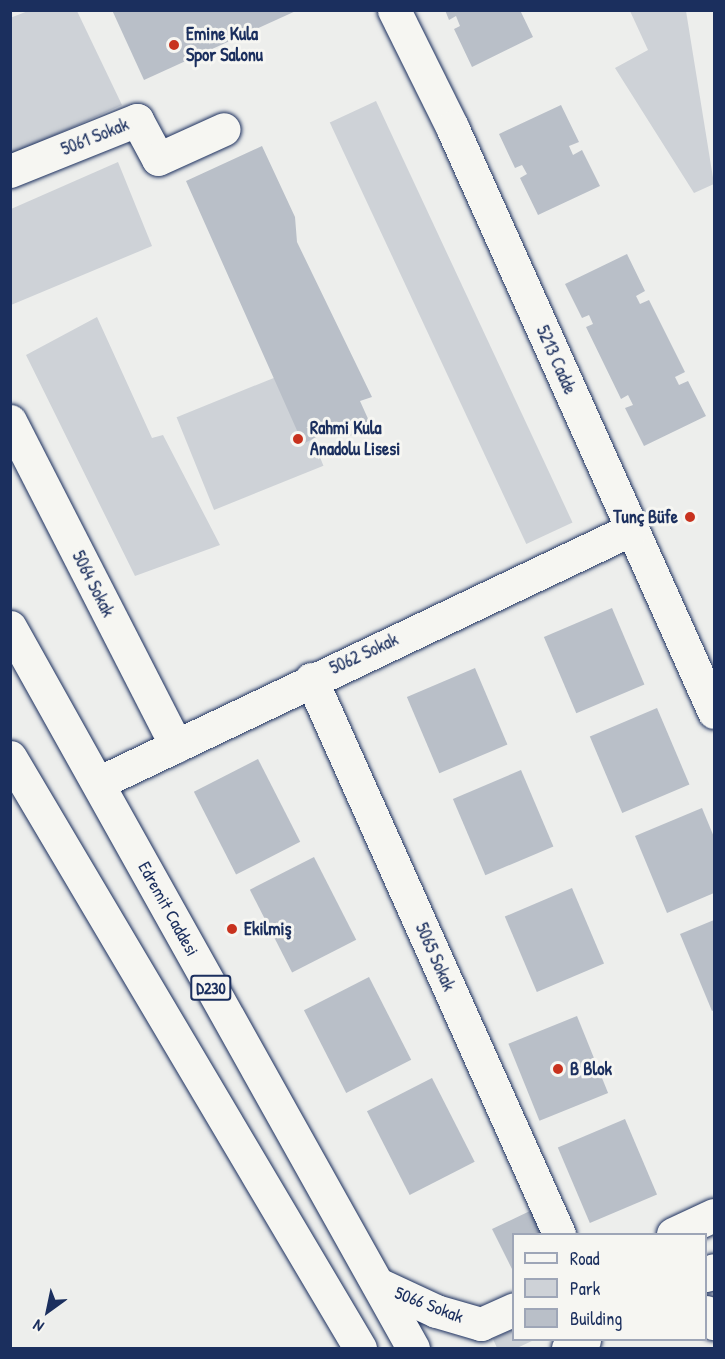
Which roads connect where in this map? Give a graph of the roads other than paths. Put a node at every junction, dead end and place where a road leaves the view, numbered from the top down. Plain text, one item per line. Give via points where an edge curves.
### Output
1 (394, 10) edge
2 (224, 129) dead end
3 (10, 171) edge
4 (10, 421) edge
5 (632, 529) junction
6 (10, 627) edge
7 (311, 679) junction
8 (714, 712) edge
9 (176, 746) junction
10 (10, 757) edge
11 (98, 783) junction
12 (714, 1215) edge
13 (559, 1233) edge
14 (675, 1233) edge
15 (378, 1284) junction
16 (512, 1309) edge
17 (582, 1341) edge
18 (360, 1348) edge
19 (413, 1348) edge
20 (568, 1348) edge

1 - 5 main road, 5213 Cadde
2 - 3 main road, 5061 Sokak via 158,159 137,120
4 - 9 main road, 5064 Sokak
5 - 7 main road, 5062 Sokak
5 - 8 main road, 5213 Cadde
6 - 11 main road, Edremit Caddesi / D230
7 - 9 main road, 5062 Sokak
7 - 13 main road, 5065 Sokak
9 - 11 main road, 5062 Sokak
10 - 18 main road
11 - 15 main road, Edremit Caddesi / D230
12 - 14 main road
15 - 16 main road, 5066 Sokak via 436,1311 481,1324
15 - 19 main road, Edremit Caddesi / D230
17 - 20 main road

